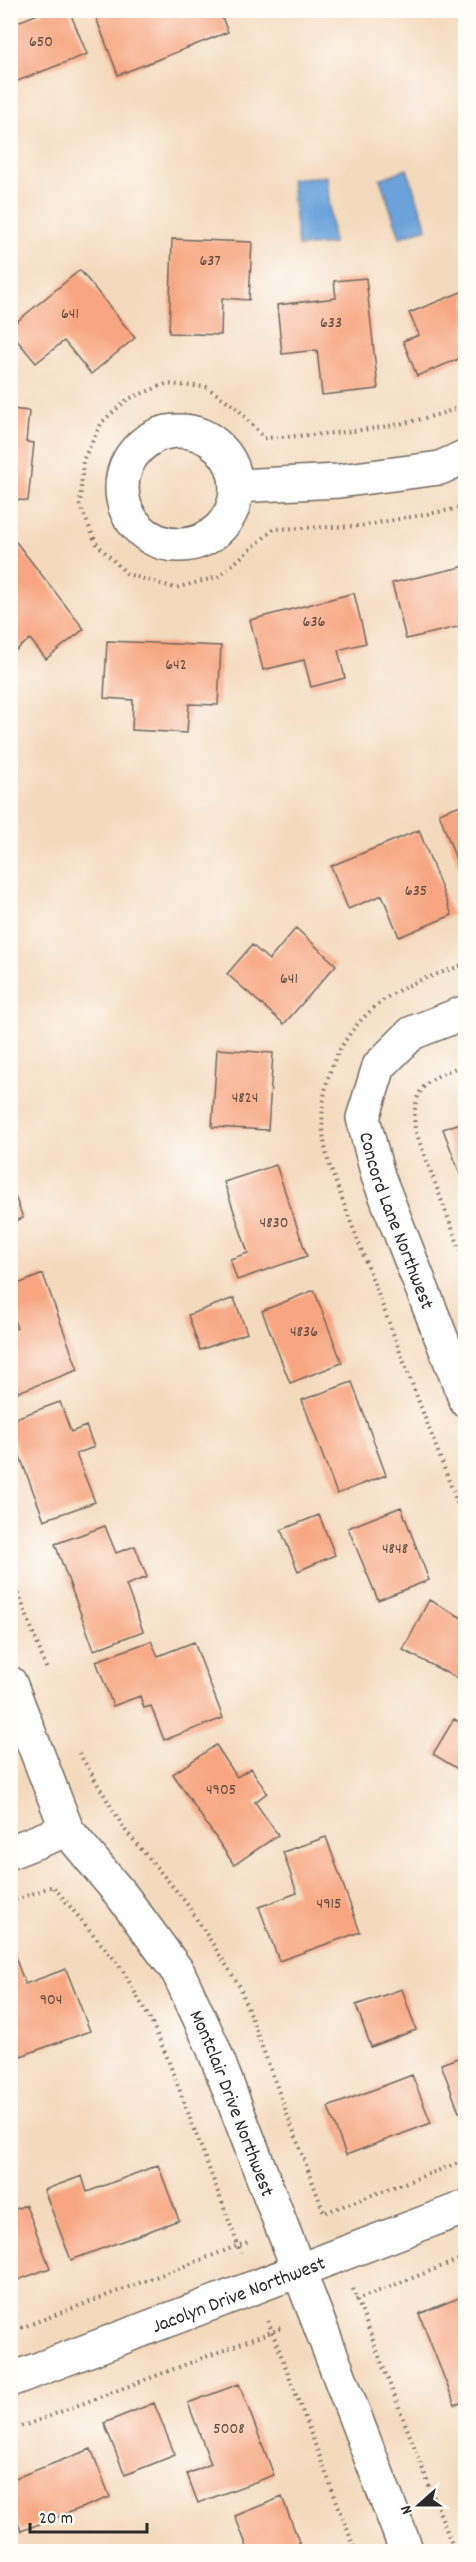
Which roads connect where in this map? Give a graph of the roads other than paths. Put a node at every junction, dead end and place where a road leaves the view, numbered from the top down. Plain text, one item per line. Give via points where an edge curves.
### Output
1 (465, 456) edge
2 (236, 486) dead end
3 (465, 1012) edge
4 (465, 1401) edge
5 (10, 1683) edge
6 (67, 1830) junction
7 (10, 1852) edge
8 (465, 2207) edge
9 (297, 2271) junction
10 (10, 2380) edge
11 (407, 2552) edge

1 - 2 street via 440,468 339,481
3 - 4 street, Concord Lane Northwest via 412,1033 379,1066 363,1118 378,1176
5 - 6 street, Montclair Drive Northwest
6 - 7 street
6 - 9 street, Montclair Drive Northwest via 178,1972 212,2045
8 - 9 street, Jacolyn Drive Northwest
9 - 10 street, Jacolyn Drive Northwest
9 - 11 street, Montclair Drive Northwest

